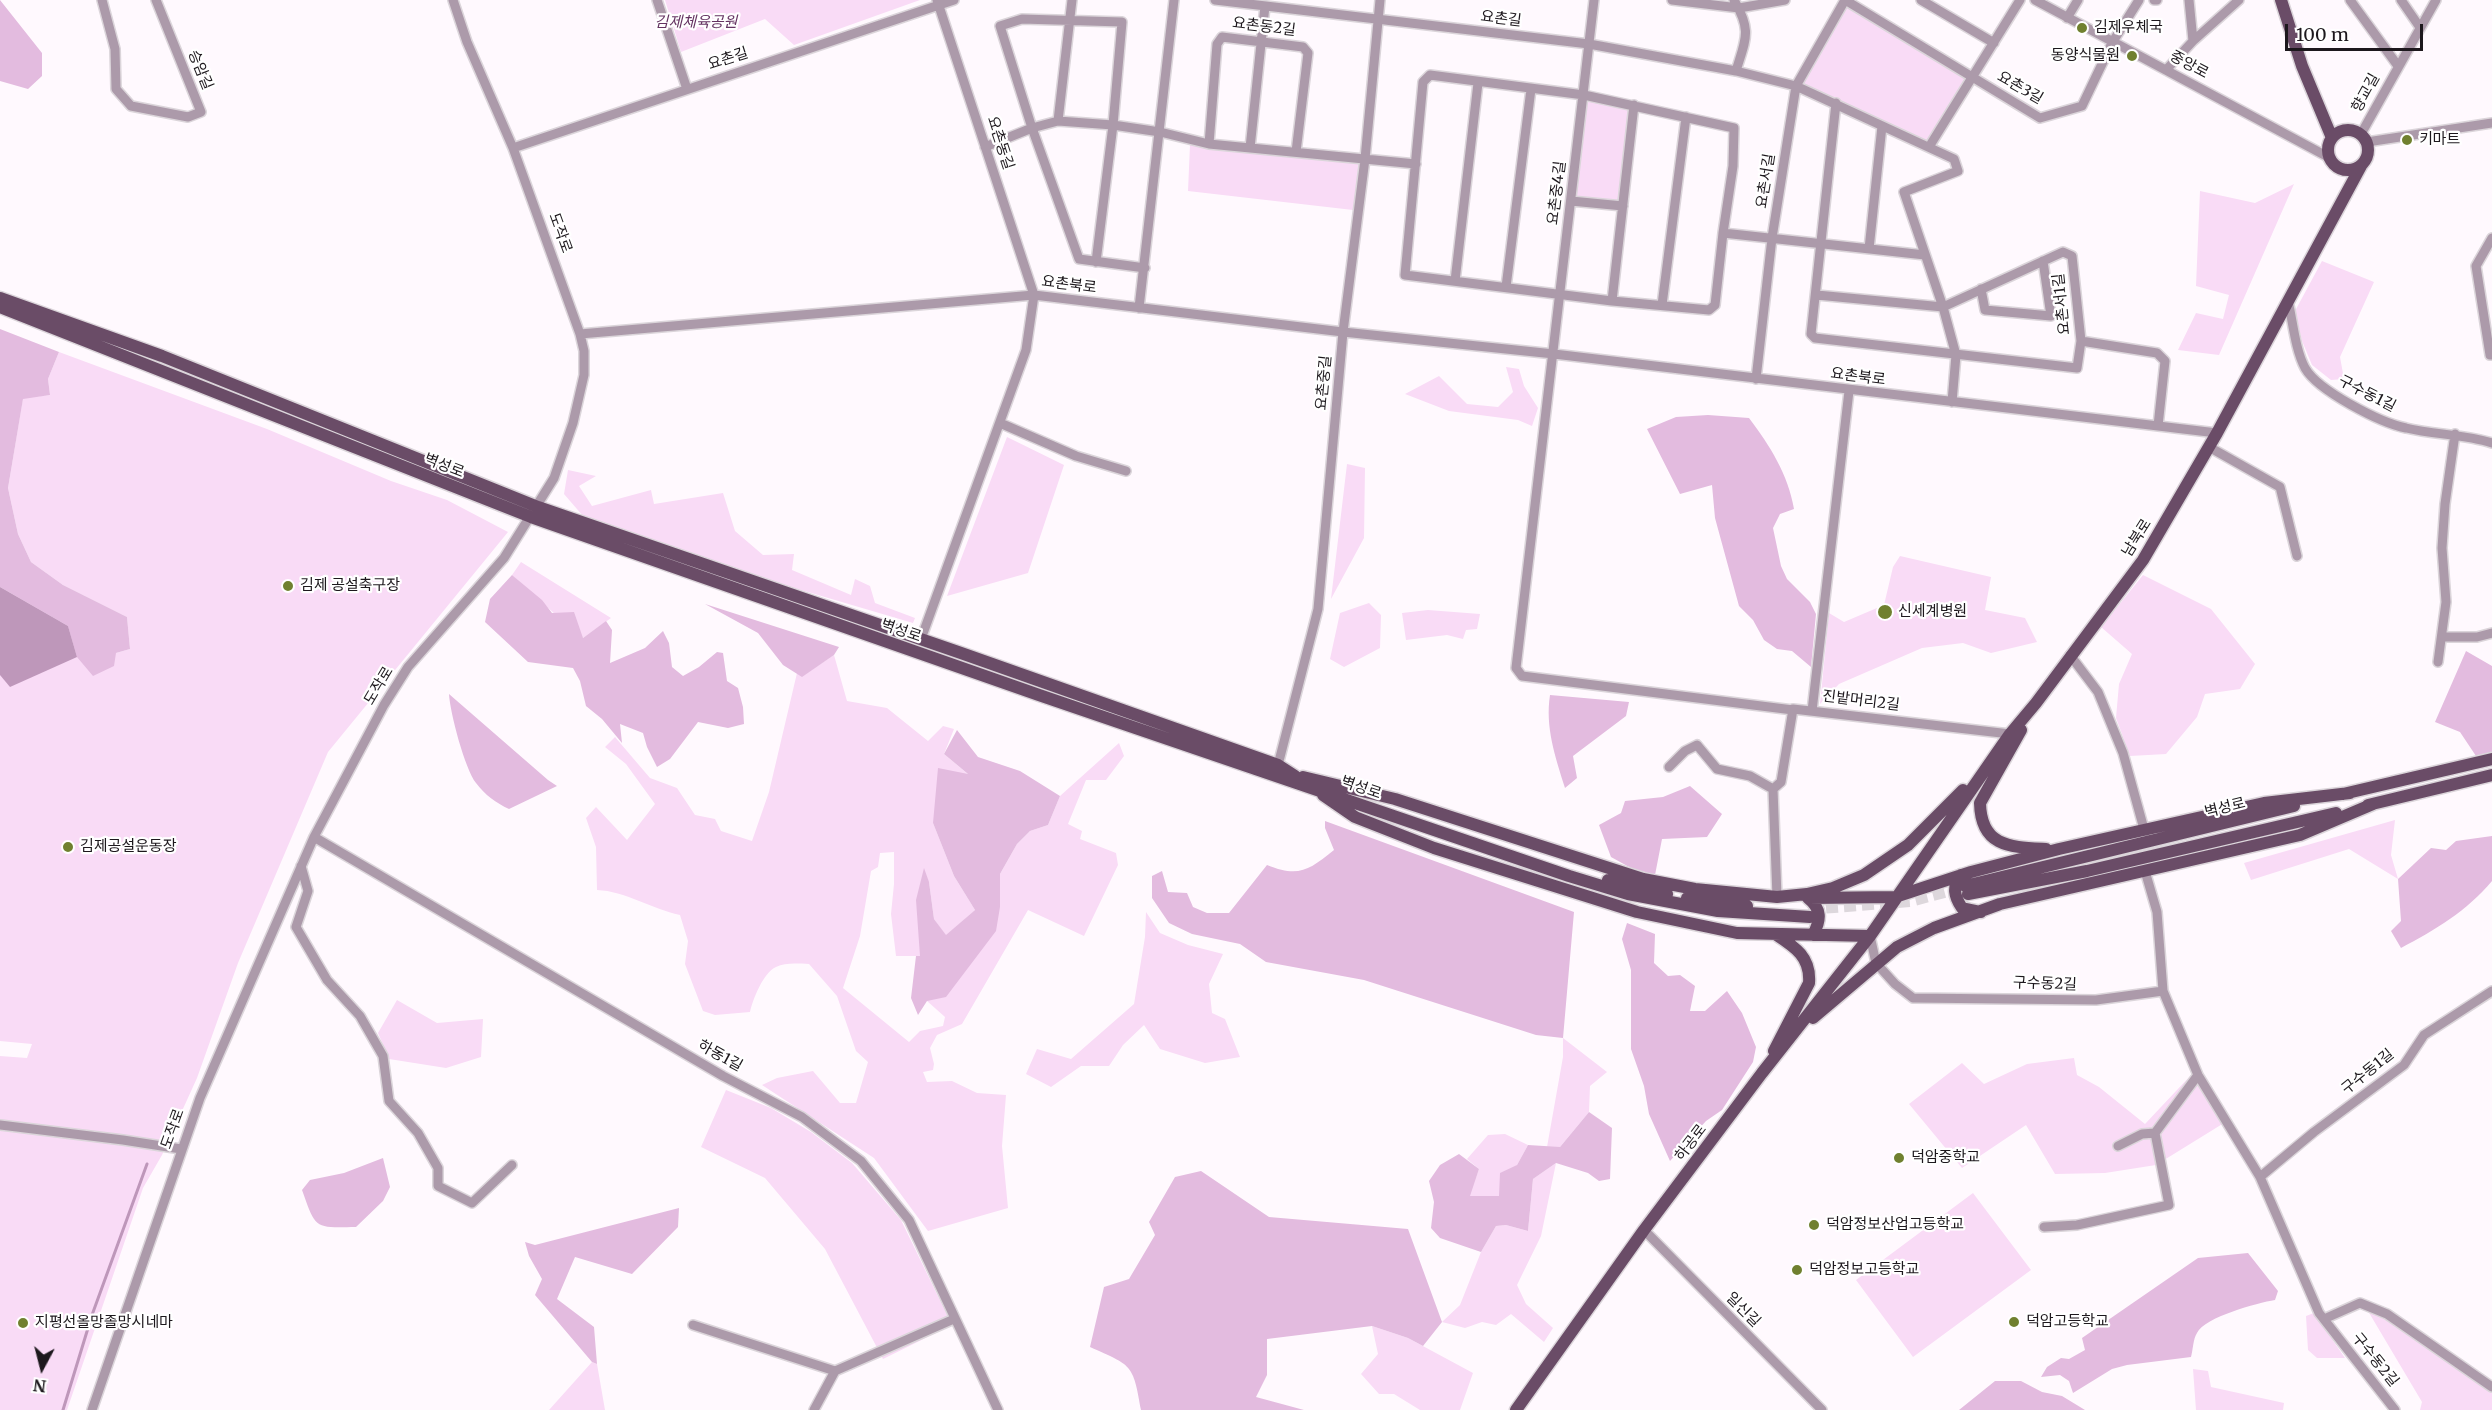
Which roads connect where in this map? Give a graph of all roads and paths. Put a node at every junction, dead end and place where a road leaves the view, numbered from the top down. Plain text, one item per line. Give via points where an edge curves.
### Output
1 (102, 0) edge
2 (156, 0) edge
3 (453, 0) edge
4 (657, 0) edge
5 (954, 0) edge
6 (1072, 0) edge
7 (1174, 0) edge
8 (1215, 0) edge
9 (1380, 0) edge
10 (1594, 0) edge
11 (1672, 0) edge
12 (1785, 0) edge
13 (1845, 0) edge
14 (1921, 0) edge
15 (2020, 0) edge
16 (2034, 0) edge
17 (2078, 0) edge
18 (2139, 0) edge
19 (2189, 0) edge
20 (2239, 0) edge
21 (2281, 0) edge
22 (2350, 0) edge
23 (2401, 0) edge
24 (2436, 0) edge
25 (938, 2) edge
26 (1737, 4) edge
27 (1265, 6) junction
28 (2067, 18) junction
29 (1379, 19) junction
30 (1069, 21) junction
31 (2420, 26) junction
32 (1262, 41) junction
33 (2193, 41) junction
34 (1994, 43) junction
35 (2112, 43) junction
36 (1589, 44) junction
37 (2398, 66) junction
38 (2166, 70) junction
39 (1736, 71) junction
40 (1972, 78) junction
41 (1478, 83) junction
42 (1796, 86) junction
43 (1531, 88) junction
44 (687, 89) junction
45 (1584, 95) junction
46 (1836, 103) junction
47 (1634, 105) junction
48 (1686, 117) junction
49 (1058, 121) junction
50 (2492, 123) edge
51 (1113, 125) junction
52 (1882, 126) junction
53 (1032, 128) junction
54 (1160, 132) junction
55 (2332, 138) junction
56 (2364, 138) junction
57 (1209, 144) junction
58 (985, 147) junction
59 (1929, 147) junction
60 (513, 148) junction
61 (1250, 148) junction
62 (1296, 152) junction
63 (2330, 158) junction
64 (1365, 159) junction
65 (1416, 164) junction
66 (2361, 166) junction
67 (1571, 201) junction
68 (1623, 206) junction
69 (1723, 233) junction
70 (1772, 238) junction
71 (2492, 238) edge
72 (1822, 244) junction
73 (1869, 249) junction
74 (1925, 255) junction
75 (2043, 261) junction
76 (1096, 262) junction
77 (1145, 268) junction
78 (1455, 281) junction
79 (1506, 287) junction
80 (1981, 289) junction
81 (1560, 294) junction
82 (1034, 295) junction
83 (1817, 295) junction
84 (0, 298) edge
85 (1612, 301) junction
86 (2288, 301) junction
87 (1662, 305) junction
88 (0, 307) edge
89 (1943, 307) junction
90 (1139, 308) junction
91 (1343, 332) junction
92 (580, 334) junction
93 (2081, 341) junction
94 (1554, 354) junction
95 (1956, 355) junction
96 (2492, 355) edge
97 (1756, 380) junction
98 (1849, 391) junction
99 (1952, 402) junction
100 (1000, 423) junction
101 (2158, 426) junction
102 (2217, 433) junction
103 (2456, 434) junction
104 (2492, 443) edge
105 (2209, 447) junction
106 (1126, 471) dead end
107 (535, 512) junction
108 (2297, 556) dead end
109 (2492, 633) edge
110 (2442, 638) junction
111 (921, 639) junction
112 (2070, 655) junction
113 (2438, 662) dead end
114 (2036, 704) junction
115 (1792, 710) junction
116 (1812, 711) junction
117 (2010, 734) junction
118 (2492, 759) edge
119 (1278, 765) junction
120 (1987, 766) junction
121 (1669, 767) dead end
122 (1290, 773) junction
123 (2492, 775) edge
124 (1310, 786) junction
125 (1773, 789) junction
126 (2350, 793) junction
127 (2373, 804) junction
128 (2142, 831) junction
129 (314, 837) junction
130 (2059, 849) junction
131 (301, 866) junction
132 (2145, 871) junction
133 (1965, 885) junction
134 (1777, 897) junction
135 (1895, 897) junction
136 (1809, 908) junction
137 (1981, 912) junction
138 (1774, 934) junction
139 (1813, 935) junction
140 (1870, 936) junction
141 (1876, 963) junction
142 (2163, 991) junction
143 (2492, 991) edge
144 (1792, 1036) junction
145 (1762, 1073) junction
146 (2198, 1074) junction
147 (0, 1125) edge
148 (2155, 1133) junction
149 (2118, 1146) dead end
150 (181, 1149) junction
151 (512, 1165) dead end
152 (2260, 1177) junction
153 (2044, 1227) dead end
154 (1644, 1230) junction
155 (954, 1319) junction
156 (2324, 1319) junction
157 (693, 1325) dead end
158 (835, 1371) junction
159 (2492, 1387) edge
160 (1810, 1399) junction
161 (92, 1410) edge
162 (814, 1410) edge
163 (998, 1410) edge
164 (1516, 1410) edge
165 (1811, 1410) edge
166 (1822, 1410) edge
167 (2395, 1410) edge

1 - 2 street, 승암길 via 115,49 116,89 131,106 188,117 201,112
3 - 60 street, 도작로
4 - 44 street
5 - 25 street, 요촌길
6 - 30 street
7 - 54 street
8 - 27 street, 요촌길
9 - 29 street, 요촌중길
10 - 36 street
11 - 26 street
12 - 26 street
13 - 40 street, 요촌3길
13 - 42 street, 요촌서길
14 - 34 street
15 - 34 street
16 - 28 street, 중앙로
17 - 28 street
18 - 35 street, 요촌3길
19 - 33 street
20 - 33 street
21 - 55 main road via 2302,66
22 - 37 street, 향교길
23 - 31 street
24 - 31 street, 향교길
25 - 44 street, 요촌길
25 - 58 street, 요촌동길
26 - 39 street via 1746,22 1746,41
27 - 29 street, 요촌길
27 - 32 street
28 - 35 street, 중앙로
29 - 36 street, 요촌길
29 - 64 street, 요촌중길
30 - 49 street
30 - 51 street via 1122,22
30 - 53 street via 1022,19 1000,26
31 - 37 street, 향교길
32 - 57 street, 요촌동2길 via 1222,37 1217,44
32 - 61 street
32 - 62 street, 요촌동2길 via 1304,47 1308,53
33 - 38 street
34 - 40 street
35 - 38 street, 중앙로
35 - 40 street, 요촌3길 via 2082,106 2040,118
36 - 39 street, 요촌길
36 - 45 street
37 - 56 street, 향교길
38 - 63 street, 중앙로
39 - 42 street, 요촌길
40 - 59 street
41 - 43 street
41 - 65 street via 1431,75 1423,82
41 - 78 street
42 - 46 street
42 - 70 street, 요촌서길
43 - 45 street
43 - 79 street
44 - 60 street, 요촌길
45 - 47 street
45 - 67 street, 요촌중4길
46 - 52 street
46 - 72 street, 요촌서1길
47 - 48 street
47 - 68 street
48 - 69 street via 1734,128
48 - 87 street
49 - 51 street
49 - 53 street
50 - 56 street
51 - 54 street
51 - 76 street
52 - 59 street
52 - 73 street
53 - 58 street
53 - 76 street via 1079,259
54 - 57 street
54 - 77 street
55 - 56 main road via 2346,130
55 - 63 main road via 2328,147
56 - 66 main road via 2369,153
57 - 61 street
58 - 82 street, 요촌동길
59 - 74 street via 1954,159 1958,171 1904,192
60 - 92 street, 도작로
61 - 62 street
62 - 64 street
63 - 66 main road via 2346,170
64 - 65 street
64 - 91 street, 요촌중길
65 - 78 street via 1405,275
66 - 86 main road, 남북로
67 - 68 street
67 - 81 street, 요촌중4길
68 - 85 street
69 - 70 street
69 - 87 street via 1715,305 1709,310
70 - 72 street
70 - 97 street, 요촌서길
71 - 96 street via 2476,266
72 - 73 street
72 - 83 street, 요촌서1길
73 - 74 street
74 - 89 street
75 - 80 street, 요촌서1길
75 - 80 street via 2051,316 1985,310
75 - 93 street, 요촌서1길 via 2063,252 2072,256
76 - 77 street
77 - 90 street
78 - 79 street
79 - 81 street
80 - 89 street, 요촌서1길
81 - 85 street
81 - 94 street
82 - 90 street, 요촌북로
82 - 92 street, 요촌북로
82 - 100 street via 1026,350
83 - 89 street
83 - 95 street, 요촌서1길 via 1811,334 1815,338
84 - 107 main road, 벽성로 via 162,356
85 - 87 street
86 - 102 main road, 남북로
86 - 103 street, 구수동1길 via 2305,366 2327,391 2403,428
88 - 107 main road, 벽성로
89 - 95 street
90 - 91 street, 요촌북로
91 - 94 street, 요촌북로
91 - 119 street, 요촌중길 via 1318,609
92 - 107 street, 도작로 via 584,375 573,423 554,478
93 - 95 street, 요촌서1길 via 2078,368
93 - 101 street via 2157,353 2165,361
94 - 97 street, 요촌북로
94 - 115 street, 진밭머리2길 via 1516,668 1522,676
95 - 99 street
97 - 98 street, 요촌북로
98 - 99 street, 요촌북로
98 - 116 street
99 - 101 street, 요촌북로
100 - 106 street via 1076,456
100 - 111 street
101 - 102 street, 요촌북로
102 - 105 main road, 남북로
103 - 104 street, 구수동1길
103 - 110 street via 2445,504 2442,548 2446,602
105 - 108 street via 2280,488
105 - 112 main road, 남북로 via 2143,560
107 - 111 main road, 벽성로
107 - 124 main road, 벽성로 via 1039,696
107 - 129 street, 도작로 via 504,558 408,668
109 - 110 street
110 - 113 street
111 - 119 main road, 벽성로
112 - 114 main road, 남북로
112 - 128 street via 2098,692 2123,753
114 - 117 main road, 남북로
114 - 130 main road via 1980,803 1981,816 1985,829 2008,846
115 - 116 street, 진밭머리2길
115 - 125 street via 1781,782
116 - 117 street, 진밭머리2길
117 - 120 main road, 남북로
118 - 126 main road, 벽성로
119 - 122 main road, 벽성로
120 - 134 main road via 1908,845 1864,875 1816,892
120 - 135 main road, 남북로
121 - 125 street via 1697,745 1718,769 1750,776
122 - 134 main road via 1395,799 1643,879 1695,890
122 - 136 main road, 벽성로 via 1589,875 1677,896 1759,907
123 - 127 main road, 벽성로
124 - 136 main road, 벽성로 via 1628,894 1718,911
124 - 138 main road via 1355,817 1445,851 1637,912 1737,933
125 - 134 street
126 - 128 main road via 2264,803
126 - 133 main road, 벽성로
127 - 132 main road via 2300,835
127 - 133 main road, 벽성로 via 2190,848
128 - 130 main road
129 - 131 street, 도작로
129 - 155 street, 하동1길 via 723,1076 802,1117 861,1161 909,1220
130 - 133 main road
131 - 150 street, 도작로
131 - 151 street via 308,891 296,927 327,980 360,1016 383,1056 389,1101 418,1133 438,1168 438,1186 472,1203
132 - 137 main road via 2000,904
132 - 142 street via 2157,912
133 - 135 main road
133 - 137 main road via 1956,882 1954,897 1962,908
134 - 136 main road
135 - 136 main road
135 - 140 main road, 하공로
136 - 139 main road via 1816,904 1820,916
137 - 141 main road via 1934,928
138 - 139 main road
138 - 145 main road via 1792,944 1806,960 1809,983
139 - 140 main road
140 - 141 street
140 - 144 main road, 하공로
141 - 142 street, 구수동2길 via 1913,998 2096,1000
141 - 144 main road
142 - 146 street, 구수동2길
143 - 152 street, 구수동1길 via 2424,1035 2404,1065
144 - 145 main road, 하공로
145 - 154 main road, 하공로
146 - 148 street
146 - 152 street, 구수동2길
147 - 150 street
148 - 149 street via 2142,1134
148 - 153 street via 2169,1205 2078,1225
150 - 161 street, 도작로
152 - 156 street, 구수동2길
154 - 160 street, 일신길
154 - 164 main road, 하공로
155 - 158 street
155 - 163 street, 하동1길
156 - 159 street via 2360,1303 2387,1314
156 - 167 street, 구수동2길
157 - 158 street
158 - 162 street
160 - 165 street
160 - 166 street, 일신길

